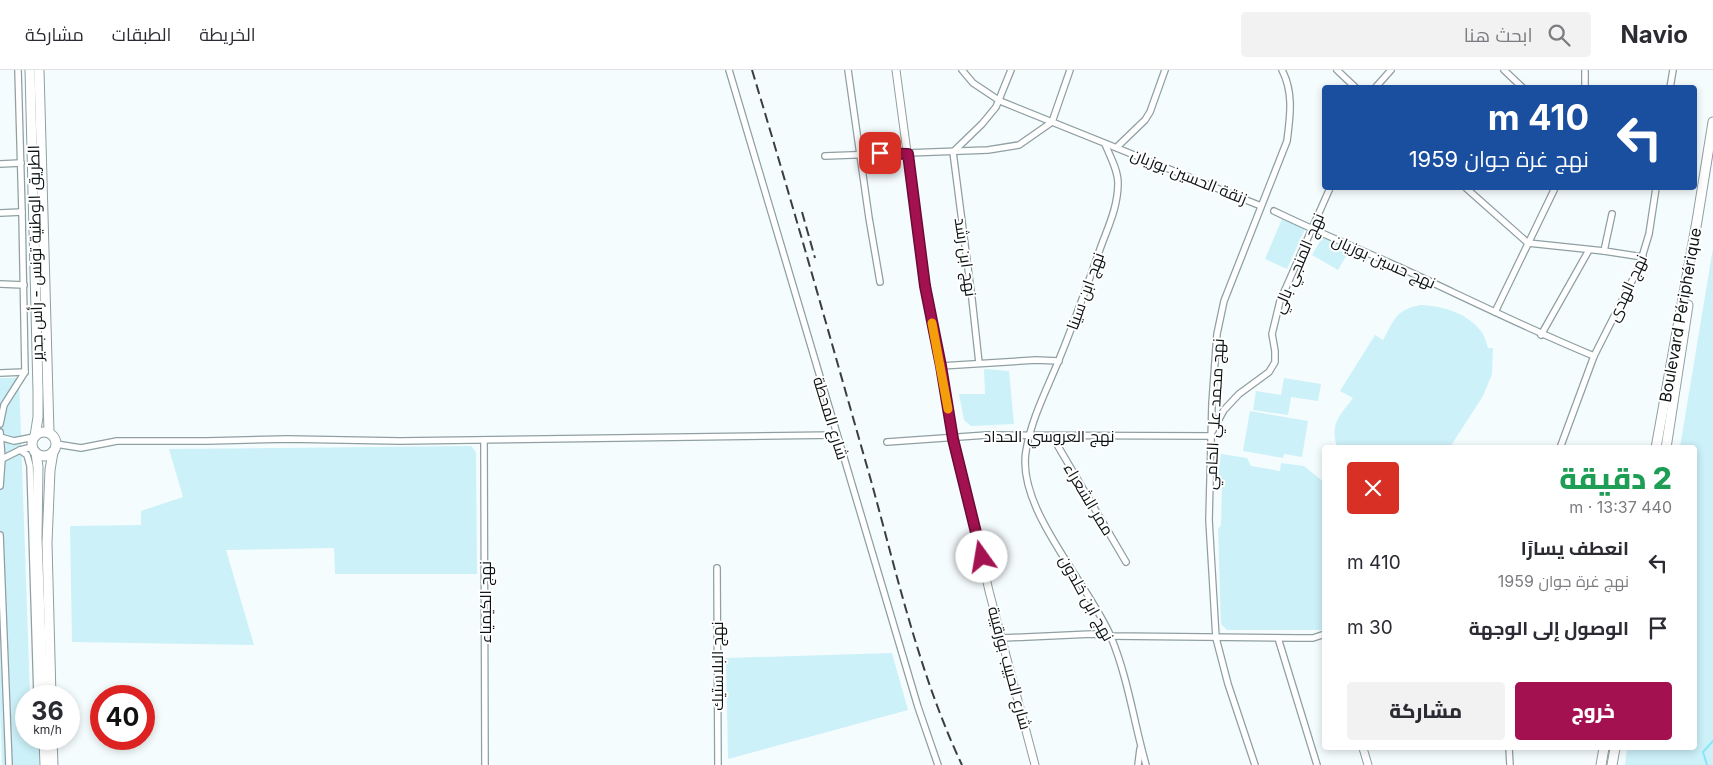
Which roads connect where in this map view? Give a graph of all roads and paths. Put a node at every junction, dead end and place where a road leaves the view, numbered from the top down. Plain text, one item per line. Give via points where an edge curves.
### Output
1 (18, 70) edge
2 (30, 70) edge
3 (39, 70) edge
4 (729, 70) edge
5 (848, 70) edge
6 (896, 70) edge
7 (962, 70) edge
8 (1011, 70) edge
9 (1070, 70) edge
10 (1165, 70) edge
11 (1282, 70) edge
12 (1337, 70) edge
13 (1392, 70) edge
14 (1504, 70) edge
15 (1585, 70) edge
16 (1672, 70) edge
17 (1353, 85) edge
18 (1378, 85) edge
19 (1520, 85) edge
20 (1585, 85) edge
21 (1670, 85) edge
22 (1000, 101) junction
23 (1052, 122) junction
24 (1713, 122) edge
25 (1105, 144) junction
26 (1117, 147) junction
27 (953, 152) junction
28 (861, 154) junction
29 (908, 154) junction
30 (825, 156) dead end
31 (1713, 158) edge
32 (21, 163) junction
33 (0, 164) edge
34 (1329, 190) edge
35 (1468, 190) edge
36 (1554, 190) edge
37 (1656, 190) edge
38 (1261, 206) junction
39 (1274, 211) dead end
40 (22, 212) junction
41 (0, 213) edge
42 (1612, 214) dead end
43 (1312, 230) junction
44 (1528, 243) junction
45 (1589, 250) junction
46 (1604, 251) junction
47 (1643, 256) junction
48 (880, 282) dead end
49 (0, 284) edge
50 (24, 285) junction
51 (1495, 312) junction
52 (1541, 334) junction
53 (1594, 356) junction
54 (1059, 361) junction
55 (979, 363) junction
56 (941, 366) junction
57 (25, 372) junction
58 (0, 373) edge
59 (0, 424) edge
60 (0, 432) edge
61 (49, 434) junction
62 (837, 435) junction
63 (1029, 435) junction
64 (1211, 435) junction
65 (1052, 436) junction
66 (0, 437) edge
67 (34, 437) junction
68 (953, 439) junction
69 (484, 440) junction
70 (887, 442) dead end
71 (1561, 445) edge
72 (1657, 445) edge
73 (1666, 445) edge
74 (54, 448) junction
75 (20, 450) junction
76 (34, 450) junction
77 (2, 459) junction
78 (0, 486) edge
79 (0, 535) edge
80 (1126, 562) dead end
81 (717, 568) dead end
82 (1322, 635) edge
83 (1111, 636) junction
84 (1002, 638) junction
85 (1216, 638) junction
86 (1278, 638) junction
87 (37, 685) edge
88 (43, 685) edge
89 (51, 685) edge
90 (1141, 746) junction
91 (44, 750) edge
92 (52, 750) edge
93 (1364, 750) edge
94 (1509, 750) edge
95 (1604, 750) edge
96 (1615, 750) edge
97 (9, 765) edge
98 (45, 765) edge
99 (53, 765) edge
100 (485, 765) edge
101 (718, 765) edge
102 (938, 765) edge
103 (1034, 765) edge
104 (1138, 765) edge
105 (1146, 765) edge
106 (1255, 765) edge
107 (1317, 765) edge
108 (1368, 765) edge
109 (1510, 765) edge
110 (1601, 765) edge
111 (1612, 765) edge

1 - 32 street
2 - 67 main road, الطريق الوطنية تونس - رأس جدير via 38,391
3 - 61 main road, الطريق الوطنية تونس - رأس جدير
4 - 62 street, شارع المحطة
5 - 28 street
6 - 29 street, شارع الحبيب بورقيبة
7 - 22 street, زنقة الحسين بوزيان
8 - 22 street
9 - 23 street
10 - 26 street via 1150,112
11 - 38 street, نهج محمد علي الحامي via 1290,93 1287,141
12 - 17 street
13 - 18 street
14 - 19 street
15 - 20 street
16 - 21 street
22 - 23 street, زنقة الحسين بوزيان
22 - 27 street
23 - 25 street, زنقة الحسين بوزيان
23 - 27 street via 1019,145
24 - 72 main road, Boulevard Périphérique
25 - 26 street, زنقة الحسين بوزيان
25 - 54 street, نهج ابن سينا via 1118,180 1114,212
26 - 38 street, زنقة الحسين بوزيان
27 - 29 street
27 - 55 street, نهج ابن رشد
28 - 29 street
28 - 30 street
28 - 48 street
29 - 56 street, شارع الحبيب بورقيبة via 925,286
31 - 73 main road, Boulevard Périphérique
32 - 33 street
32 - 40 street
34 - 43 street, نهج المنجي بالي
35 - 44 street
36 - 44 street
37 - 47 street, نهج الهدى
38 - 64 street, نهج محمد علي الحامي via 1224,301 1217,334
39 - 43 street, نهج حسين بوزيان
40 - 41 street
40 - 50 street
42 - 46 street
43 - 51 street, نهج حسين بوزيان
43 - 64 street, نهج المنجي بالي via 1280,301 1272,334 1275,362 1270,372 1224,410
44 - 45 street
44 - 51 street
45 - 46 street
45 - 52 street
46 - 47 street
47 - 53 street, نهج الهدى
49 - 50 street
50 - 57 street
51 - 52 street, نهج حسين بوزيان
52 - 53 street, نهج حسين بوزيان
53 - 71 street, نهج الهدى
54 - 55 street
54 - 63 street, نهج ابن سينا
55 - 56 street
56 - 68 street, شارع الحبيب بورقيبة
57 - 58 street
57 - 59 street via 4,405
60 - 66 street
61 - 67 main road via 42,432
61 - 74 main road
62 - 69 street
62 - 102 street, شارع المحطة
63 - 65 street, نهج العروسي الحداد
63 - 68 street, نهج العروسي الحداد
63 - 83 street, نهج ابن خلدون via 1025,454 1031,494 1042,519
64 - 65 street, نهج العروسي الحداد
64 - 85 street, نهج محمد علي الحامي via 1209,520
65 - 80 street, ممر الشعراء
66 - 67 street via 14,441
66 - 77 street
67 - 76 main road
68 - 70 street, نهج العروسي الحداد
68 - 84 street, شارع الحبيب بورقيبة
69 - 74 street via 117,441 81,448
69 - 100 street, نهج الكيمياء
74 - 76 main road via 43,456
74 - 89 main road via 50,470 48,543
75 - 76 street
75 - 77 street
75 - 87 street via 30,466
76 - 88 main road via 38,467 37,539
77 - 78 street
79 - 97 street
81 - 101 street, نهج البلاستيك
82 - 86 street
83 - 84 street
83 - 85 street
83 - 90 street, نهج ابن خلدون
84 - 103 street, شارع الحبيب بورقيبة
85 - 86 street
85 - 106 street, نهج محمد علي الحامي
86 - 107 street
90 - 104 street
90 - 105 street, نهج ابن خلدون
91 - 98 main road
92 - 99 main road
93 - 108 street
94 - 109 street
95 - 110 main road
96 - 111 main road

